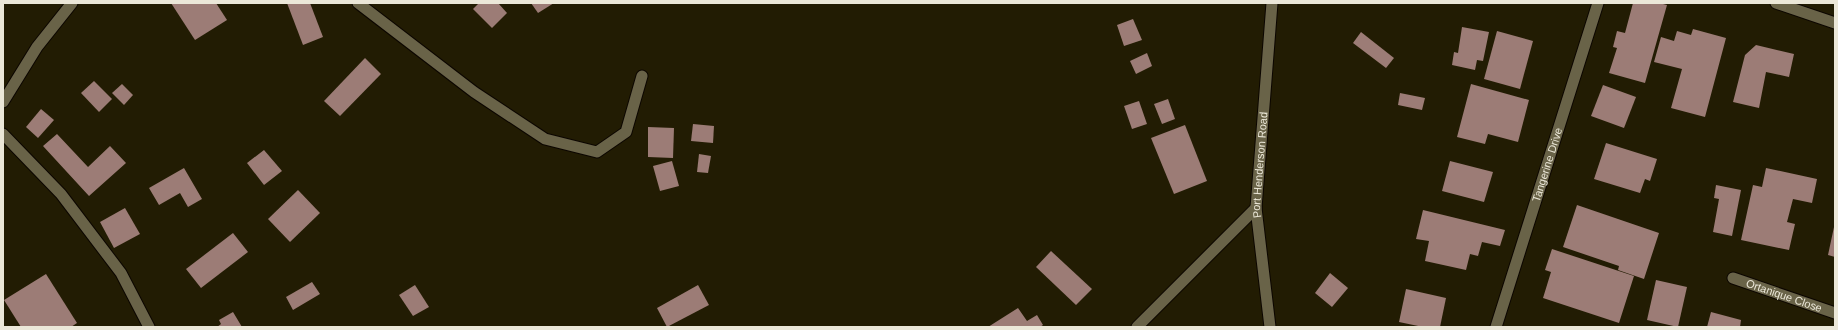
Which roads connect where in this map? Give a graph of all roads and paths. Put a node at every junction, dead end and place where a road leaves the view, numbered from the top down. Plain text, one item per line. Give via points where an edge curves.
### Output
1 (72, 3) edge
2 (358, 3) edge
3 (1272, 3) edge
4 (1598, 3) edge
5 (1776, 3) edge
6 (1835, 23) edge
7 (642, 76) dead end
8 (3, 102) edge
9 (3, 134) edge
10 (1256, 208) junction
11 (1733, 278) dead end
12 (1835, 313) edge
13 (149, 327) edge
14 (1137, 327) edge
15 (1270, 327) edge
16 (1496, 327) edge

1 - 8 street via 37,47
2 - 7 street via 474,92 545,139 597,152 626,132
3 - 10 street, Port Henderson Road
4 - 16 street, Tangerine Drive
5 - 6 street
9 - 13 street via 61,194 121,273
10 - 14 street
10 - 15 street, Port Henderson Road
11 - 12 street, Ortanique Close

